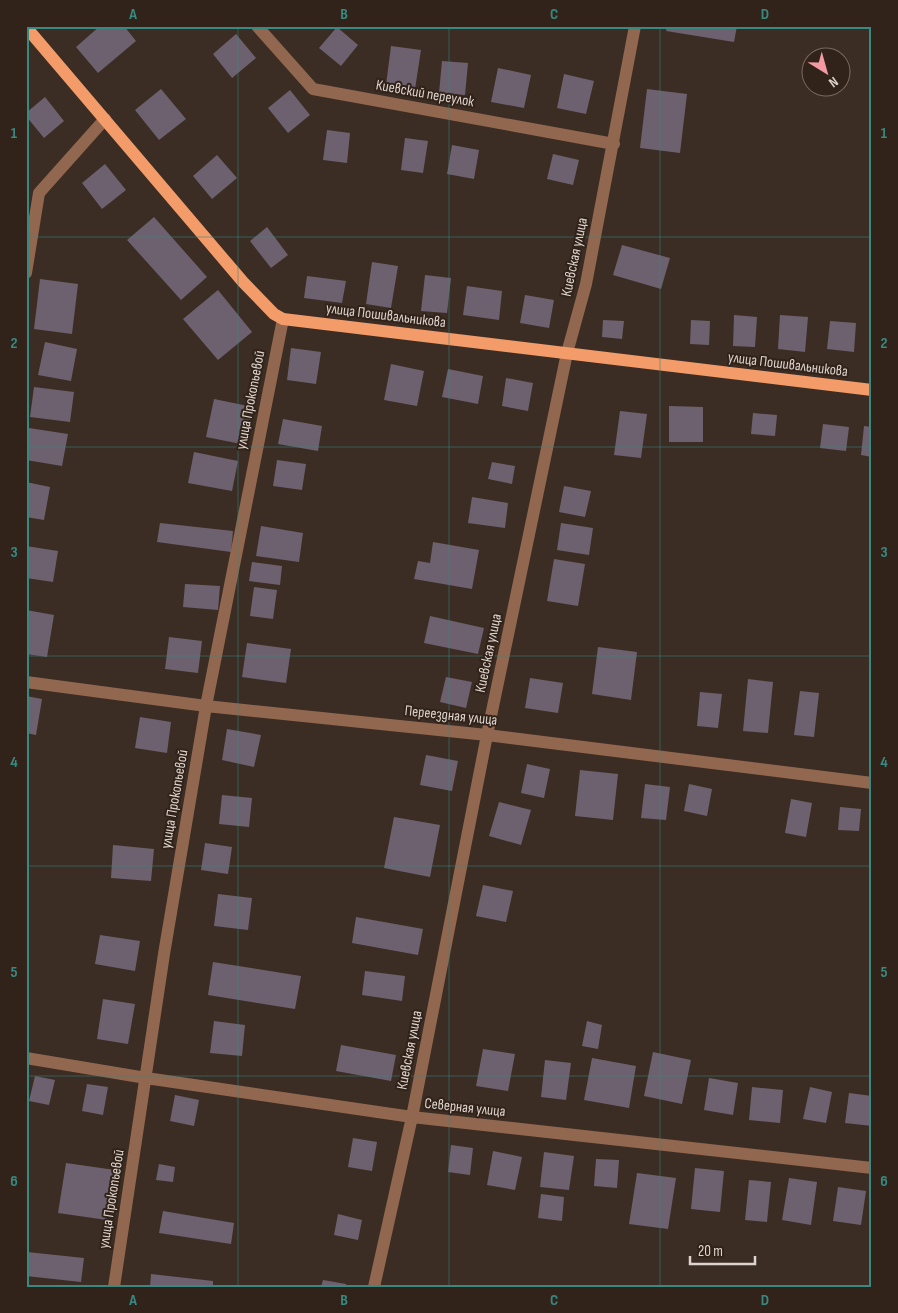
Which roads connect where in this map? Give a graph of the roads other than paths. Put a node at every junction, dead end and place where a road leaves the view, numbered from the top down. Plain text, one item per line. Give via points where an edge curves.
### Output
1 (257, 26) edge
2 (635, 26) edge
3 (26, 27) edge
4 (105, 119) junction
5 (614, 144) junction
6 (26, 273) edge
7 (283, 319) junction
8 (567, 353) junction
9 (872, 390) edge
10 (26, 682) edge
11 (206, 706) junction
12 (487, 735) junction
13 (872, 783) edge
14 (26, 1058) edge
15 (146, 1078) junction
16 (412, 1117) junction
17 (872, 1168) edge
18 (114, 1287) edge
19 (374, 1287) edge

1 - 5 lane, Киевский переулок via 312,89
2 - 5 lane, Киевская улица
3 - 4 main road
4 - 6 lane via 39,193
4 - 7 main road via 243,282
5 - 8 lane, Киевская улица via 586,284
7 - 8 main road, улица Пошивальникова
7 - 11 lane, улица Прокопьевой
8 - 9 main road, улица Пошивальникова
8 - 12 lane, Киевская улица
10 - 11 lane, Переездная улица
11 - 12 lane, Переездная улица
11 - 15 lane, улица Прокопьевой
12 - 13 lane, Переездная улица
12 - 16 lane, Киевская улица
14 - 15 lane, Северная улица
15 - 16 lane, Северная улица
15 - 18 lane, улица Прокопьевой
16 - 17 lane, Северная улица
16 - 19 lane, Киевская улица

